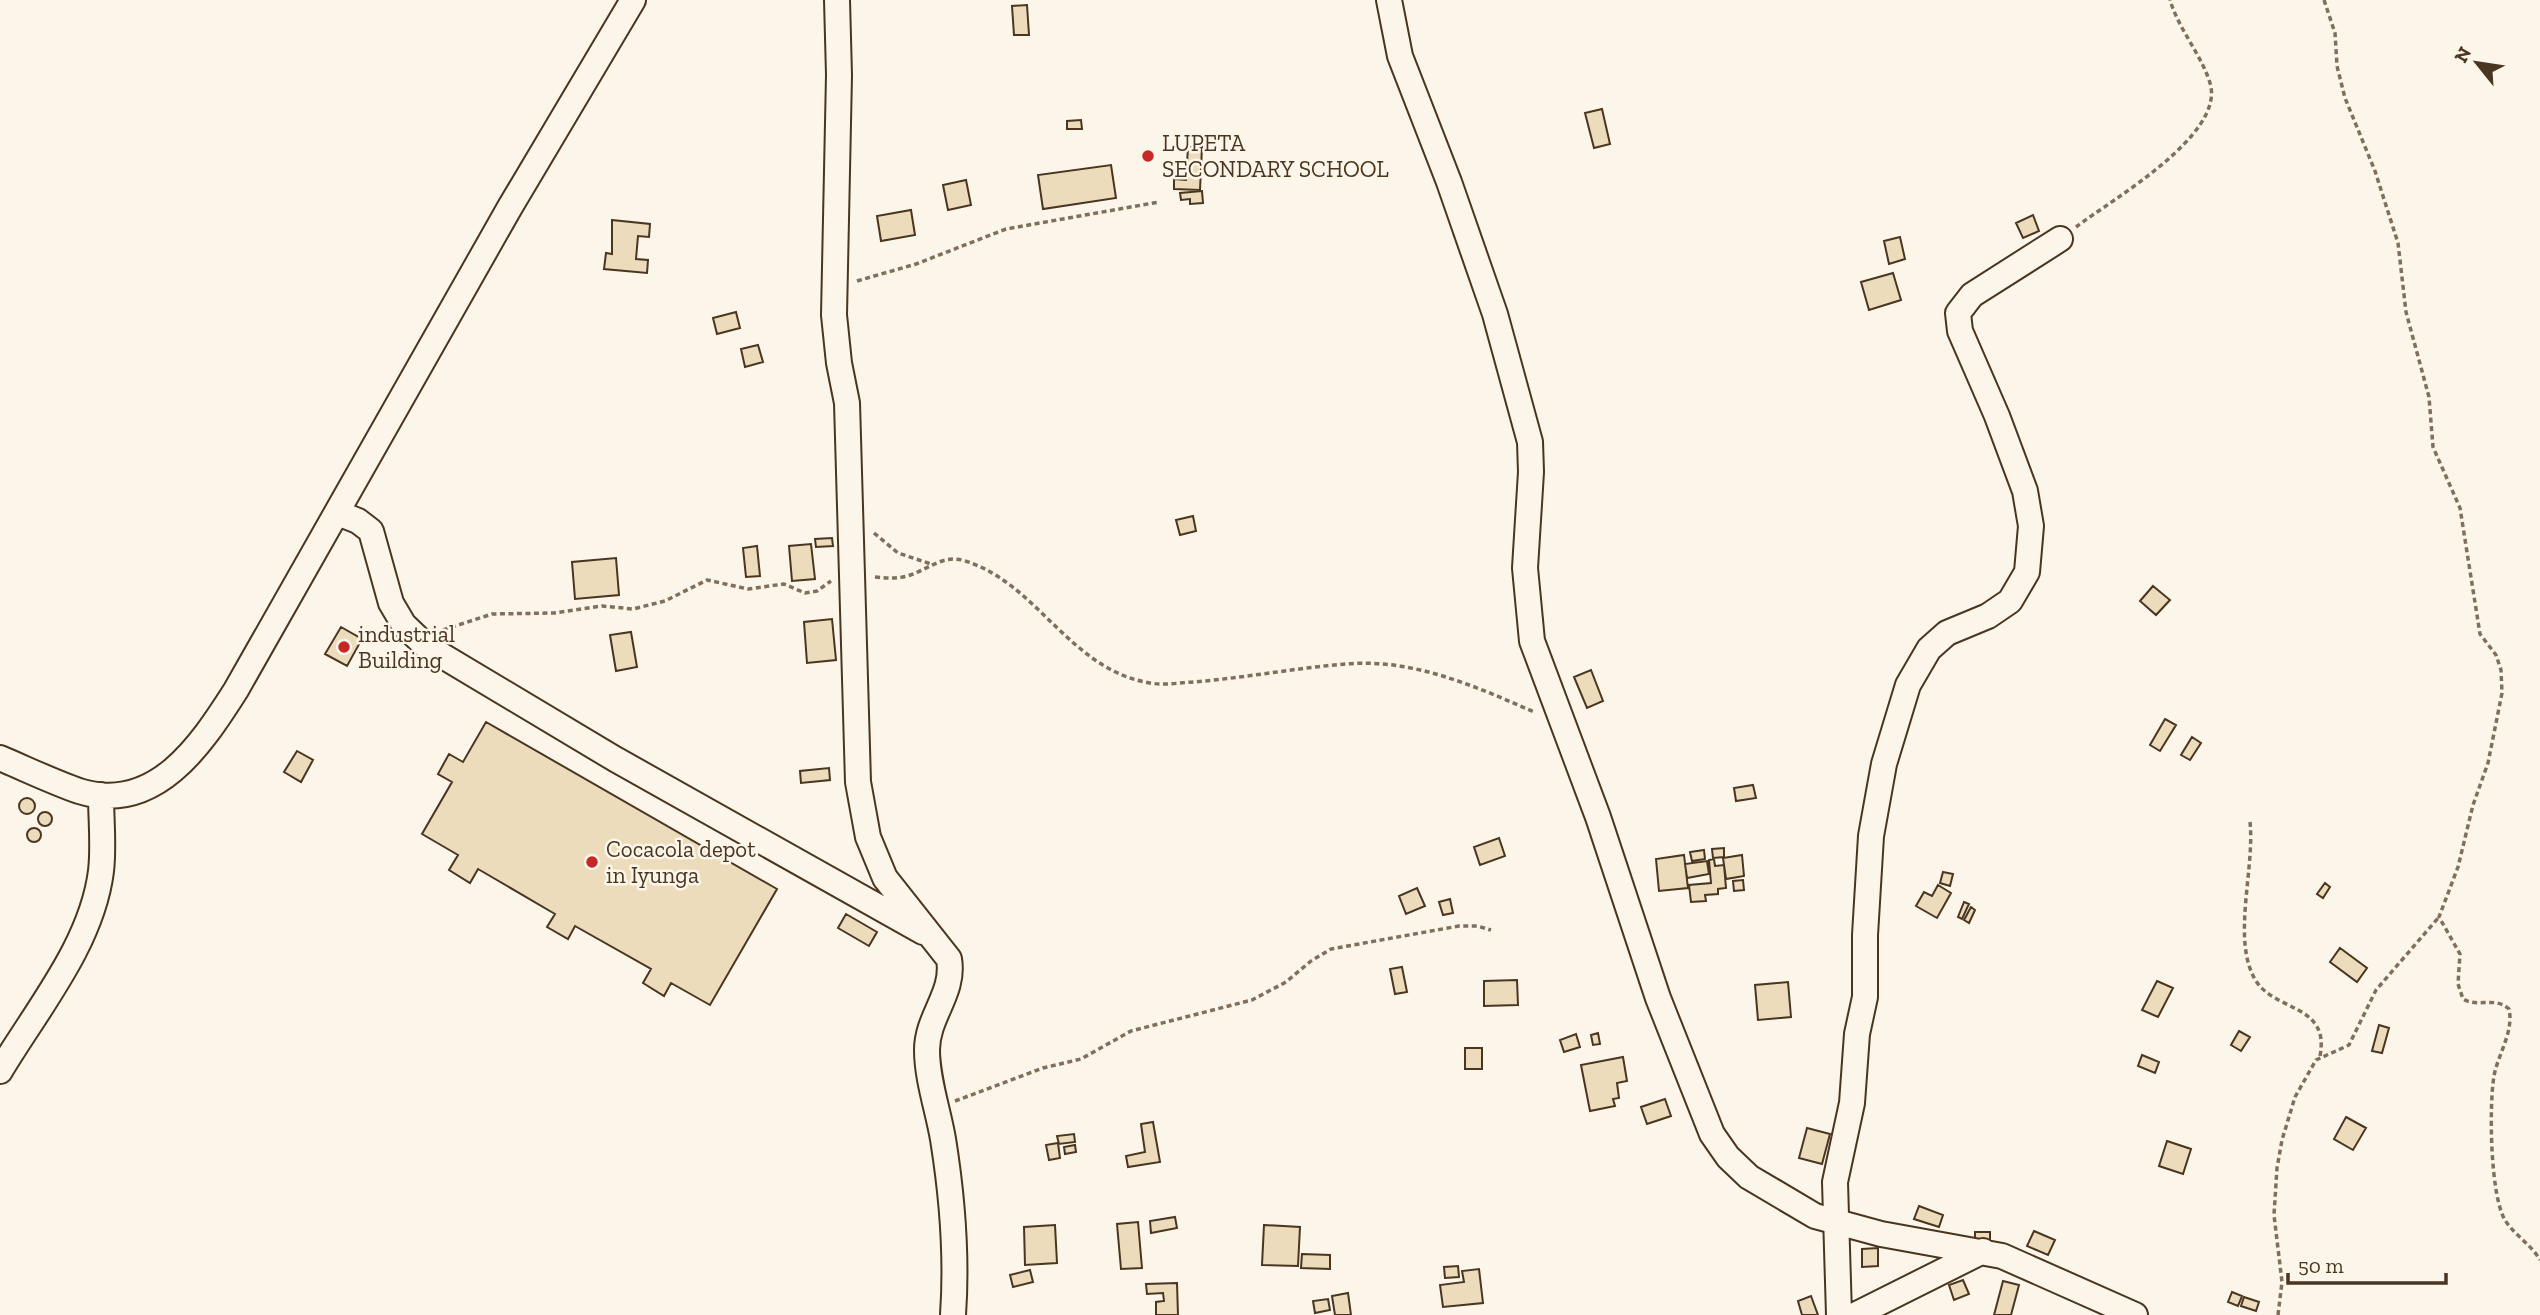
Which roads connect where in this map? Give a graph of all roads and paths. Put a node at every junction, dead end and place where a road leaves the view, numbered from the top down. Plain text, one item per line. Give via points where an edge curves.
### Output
1 (633, 0) edge
2 (837, 0) edge
3 (1389, 0) edge
4 (2170, 0) edge
5 (2325, 0) edge
6 (1159, 202) dead end
7 (2060, 239) joint
8 (834, 282) junction
9 (849, 506) junction
10 (338, 513) junction
11 (933, 564) junction
12 (851, 574) junction
13 (418, 639) junction
14 (1561, 724) junction
15 (0, 758) edge
16 (101, 795) junction
17 (2250, 822) dead end
18 (2438, 917) junction
19 (1491, 930) dead end
20 (938, 942) junction
21 (2320, 1056) junction
22 (0, 1070) edge
23 (937, 1107) junction
24 (1837, 1224) junction
25 (1983, 1251) junction
26 (2540, 1260) edge
27 (953, 1315) edge
28 (1839, 1315) edge
29 (1855, 1315) edge
30 (2135, 1315) edge
31 (2278, 1315) edge

1 - 10 street
2 - 8 street
3 - 14 street via 1408,80 1461,213 1517,387 1531,458 1525,568 1528,618
4 - 7 path via 2211,84 2208,115 2160,166
5 - 18 path via 2345,98 2398,243 2406,312 2429,397 2433,447 2460,508 2480,634 2501,670 2502,693 2490,754 2458,867
6 - 8 path via 1006,229 877,277
7 - 24 street via 1972,295 1958,313 1960,331 2025,491 2031,526 2027,572 2010,601 1947,633 1929,649 1908,685 1895,723 1874,809 1865,997 1852,1103 1836,1168
8 - 9 street via 835,338 847,403
9 - 11 path via 898,553
9 - 12 street
10 - 13 street via 371,531 391,603
10 - 16 street via 236,690 185,761 159,782 132,793
11 - 12 path via 895,578
11 - 14 path via 955,559 987,572 1034,605 1102,668 1126,678 1170,684 1381,664 1448,677
12 - 13 path via 805,593 783,584 748,589 708,580 665,601 632,609 602,606 492,614
12 - 20 street via 862,811 885,878
13 - 20 street via 538,715
14 - 24 street via 1598,817 1658,998 1712,1134 1749,1178
15 - 16 street via 79,791
16 - 22 street via 101,869 88,920
17 - 21 path via 2244,947 2258,984 2318,1026
18 - 21 path via 2376,990 2349,1045
18 - 26 path via 2460,954 2458,984 2463,999 2494,1002 2509,1009 2493,1088 2496,1195 2508,1224
19 - 23 path via 1459,926 1331,949 1252,1000 1131,1031 1081,1059
20 - 23 street via 952,974 928,1040
21 - 31 path via 2295,1097 2281,1140 2274,1214 2282,1265
23 - 27 street via 946,1160
24 - 25 street
24 - 28 street
25 - 29 street
25 - 30 street via 2039,1270

